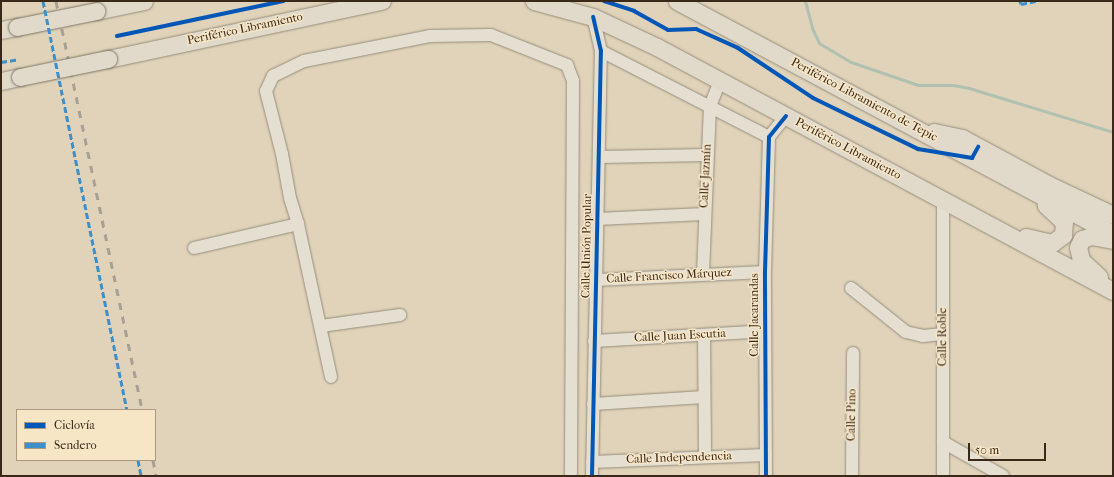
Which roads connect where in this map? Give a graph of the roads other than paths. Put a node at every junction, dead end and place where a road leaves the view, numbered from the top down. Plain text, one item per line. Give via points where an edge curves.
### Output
1 (144, 1) edge
2 (382, 1) edge
3 (534, 1) edge
4 (677, 1) edge
5 (593, 17) junction
6 (9, 29) edge
7 (601, 50) junction
8 (1, 81) edge
9 (720, 81) junction
10 (710, 106) junction
11 (786, 116) junction
12 (921, 131) junction
13 (769, 137) junction
14 (707, 155) junction
15 (600, 157) junction
16 (1025, 188) junction
17 (943, 198) junction
18 (704, 214) junction
19 (1113, 215) edge
20 (596, 219) junction
21 (298, 224) junction
22 (1000, 230) junction
23 (1113, 234) edge
24 (1113, 240) edge
25 (194, 248) dead end
26 (765, 272) junction
27 (703, 273) junction
28 (596, 280) junction
29 (851, 288) dead end
30 (1113, 291) edge
31 (400, 315) dead end
32 (321, 326) junction
33 (765, 331) junction
34 (943, 334) junction
35 (704, 335) junction
36 (594, 341) junction
37 (853, 353) dead end
38 (331, 377) dead end
39 (704, 397) junction
40 (593, 404) junction
41 (943, 442) junction
42 (766, 455) junction
43 (705, 457) junction
44 (592, 462) junction
45 (571, 476) edge
46 (592, 476) edge
47 (766, 476) edge
48 (852, 476) edge
49 (944, 476) edge
50 (1003, 476) edge

1 - 6 highway, bridge
2 - 8 highway, Periférico Libramiento, bridge
3 - 5 highway, Periférico Libramiento
4 - 12 highway, Periférico Libramiento de Tepic
5 - 7 street, Calle Unión Popular
5 - 9 highway, Periférico Libramiento
7 - 10 street
7 - 15 street, Calle Unión Popular
9 - 10 street, Calle Jazmín
9 - 11 highway, Periférico Libramiento
10 - 13 street
10 - 14 street, Calle Jazmín
11 - 13 street
11 - 17 highway, Periférico Libramiento
12 - 16 highway, Periférico Libramiento de Tepic
12 - 19 highway via 947,133 962,138 1049,185
13 - 26 street, Calle Jacarandas
14 - 15 street
14 - 18 street, Calle Jazmín
15 - 20 street, Calle Unión Popular
16 - 22 highway via 1061,218 1065,227 1063,236 1057,242 1048,242
16 - 23 highway, Periférico Libramiento de Tepic
17 - 22 highway, Periférico Libramiento
17 - 34 street, Calle Roble
18 - 20 street
18 - 27 street, Calle Jazmín
20 - 28 street, Calle Unión Popular
21 - 25 street
21 - 32 street
21 - 45 street via 266,90 273,76 304,61 430,36 491,35 567,64 573,81
22 - 30 highway, Periférico Libramiento
24 - 30 highway via 1098,236 1086,237 1079,243 1077,252 1088,267
26 - 27 street, Calle Francisco Márquez
26 - 33 street, Calle Jacarandas
27 - 28 street, Calle Francisco Márquez
28 - 36 street, Calle Unión Popular
29 - 34 street via 906,332 923,336
31 - 32 street
32 - 38 street
33 - 35 street, Calle Juan Escutia
33 - 42 street, Calle Jacarandas
34 - 41 street, Calle Roble
35 - 36 street, Calle Juan Escutia
35 - 39 street
36 - 40 street, Calle Unión Popular
37 - 48 street, Calle Pino
39 - 40 street
39 - 43 street
40 - 44 street, Calle Unión Popular
41 - 49 street, Calle Roble
41 - 50 street
42 - 43 street, Calle Independencia
42 - 47 street, Calle Jacarandas
43 - 44 street, Calle Independencia
44 - 46 street, Calle Unión Popular

